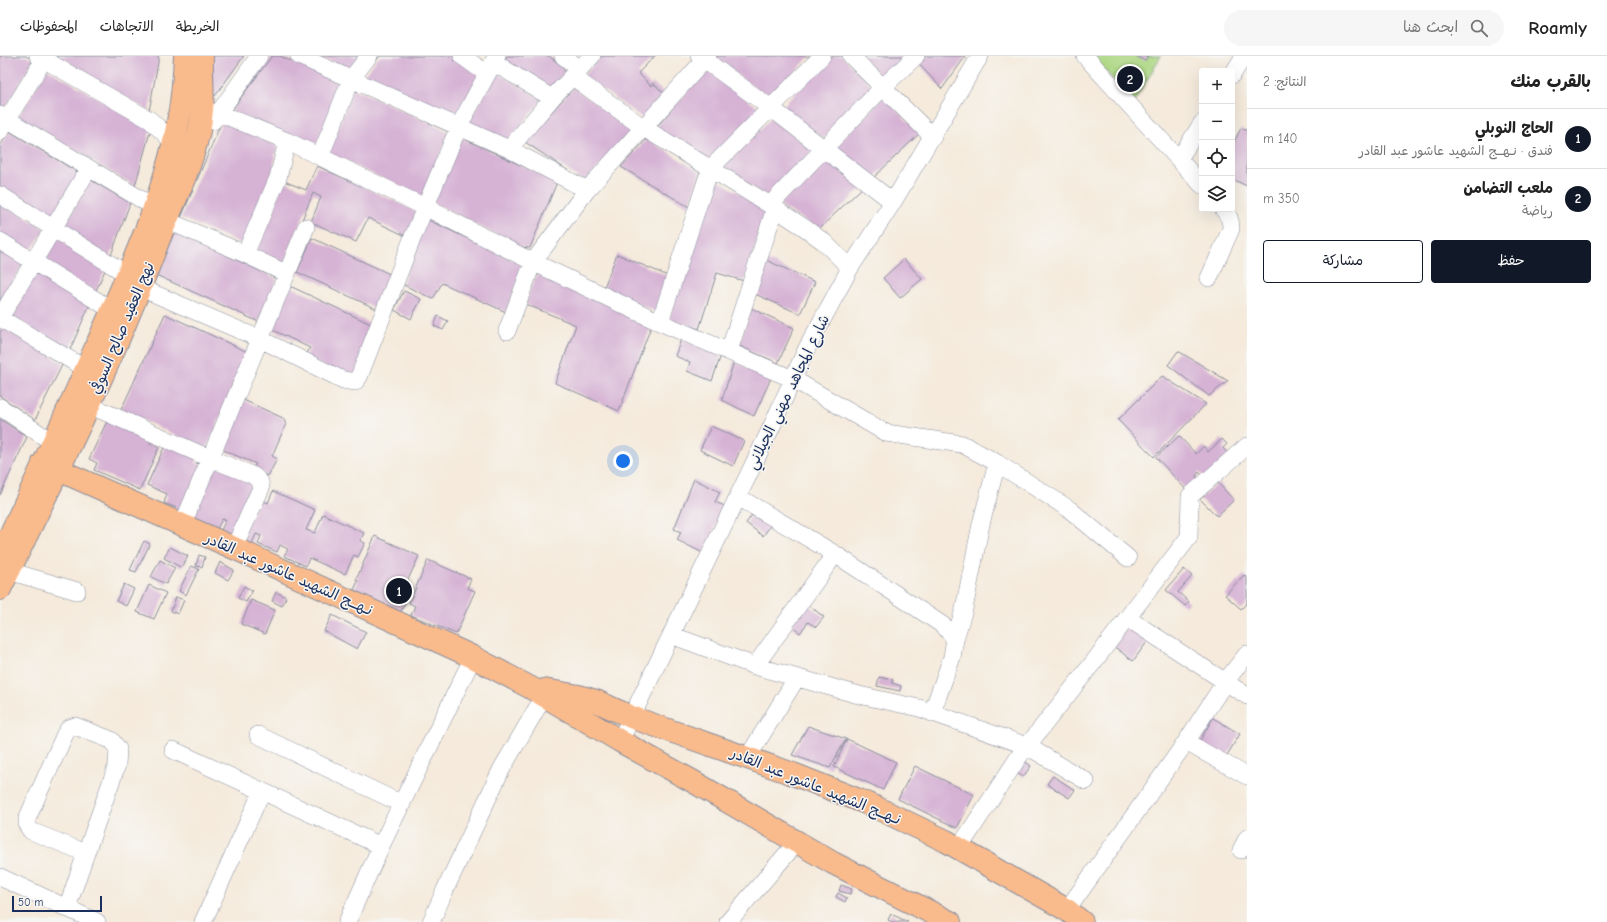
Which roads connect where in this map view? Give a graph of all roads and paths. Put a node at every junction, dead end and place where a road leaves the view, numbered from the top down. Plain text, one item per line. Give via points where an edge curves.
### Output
1 (259, 56) edge
2 (299, 56) edge
3 (370, 56) edge
4 (462, 56) edge
5 (563, 56) edge
6 (592, 56) edge
7 (822, 56) edge
8 (851, 56) edge
9 (916, 56) edge
10 (1085, 56) edge
11 (1244, 56) edge
12 (42, 57) edge
13 (704, 57) edge
14 (978, 57) edge
15 (186, 58) edge
16 (492, 64) edge
17 (1235, 70) edge
18 (576, 73) junction
19 (351, 79) junction
20 (883, 87) junction
21 (552, 98) junction
22 (771, 108) junction
23 (211, 112) junction
24 (2, 122) edge
25 (178, 122) junction
26 (459, 126) junction
27 (644, 128) junction
28 (1199, 128) edge
29 (933, 137) junction
30 (287, 141) junction
31 (196, 143) junction
32 (173, 144) junction
33 (823, 148) junction
34 (509, 149) junction
35 (320, 157) junction
36 (1179, 159) junction
37 (89, 168) junction
38 (710, 169) junction
39 (1199, 182) edge
40 (587, 190) junction
41 (0, 195) edge
42 (893, 202) junction
43 (425, 207) junction
44 (773, 207) junction
45 (1226, 212) edge
46 (160, 214) junction
47 (306, 227) dead end
48 (53, 229) junction
49 (0, 241) edge
50 (245, 254) junction
51 (34, 262) junction
52 (533, 262) junction
53 (850, 268) junction
54 (287, 274) junction
55 (1209, 278) dead end
56 (134, 281) junction
57 (112, 310) junction
58 (0, 318) edge
59 (660, 322) junction
60 (507, 331) dead end
61 (260, 339) junction
62 (730, 351) junction
63 (86, 369) junction
64 (793, 379) junction
65 (89, 405) junction
66 (0, 407) edge
67 (52, 442) junction
68 (1247, 446) edge
69 (209, 458) junction
70 (997, 463) junction
71 (51, 467) junction
72 (738, 497) junction
73 (182, 526) junction
74 (6, 527) edge
75 (234, 548) junction
76 (835, 554) junction
77 (1128, 558) dead end
78 (3, 572) edge
79 (77, 591) dead end
80 (1135, 623) dead end
81 (671, 635) junction
82 (955, 639) junction
83 (1247, 654) edge
84 (474, 657) junction
85 (755, 666) junction
86 (796, 679) junction
87 (1225, 682) junction
88 (539, 692) junction
89 (1247, 696) edge
90 (932, 713) junction
91 (631, 717) junction
92 (258, 735) dead end
93 (620, 741) junction
94 (1186, 742) junction
95 (1027, 746) junction
96 (173, 750) dead end
97 (748, 758) junction
98 (1247, 776) edge
99 (1086, 781) dead end
100 (262, 791) junction
101 (402, 804) junction
102 (797, 842) junction
103 (381, 846) junction
104 (959, 848) junction
105 (86, 853) junction
106 (0, 877) edge
107 (67, 908) junction
108 (1074, 916) edge
109 (97, 922) edge
110 (203, 922) edge
111 (346, 922) edge
112 (431, 922) edge
113 (728, 922) edge
114 (950, 922) edge

1 - 23 street
2 - 19 street
3 - 19 street
4 - 16 street
5 - 18 street
6 - 18 street
7 - 22 street
8 - 20 street
9 - 20 street
10 - 36 street
11 - 17 street
12 - 24 street
12 - 32 street via 150,120
13 - 22 street
13 - 27 street
14 - 29 street, شارع المجاهد مهني الجيلاني
15 - 23 main road, نهج العقيد صالح السوفي
15 - 25 main road, نهج العقيد صالح السوفي
16 - 21 street
16 - 26 street
18 - 21 street
18 - 27 street
19 - 26 street
19 - 35 street
20 - 29 street
20 - 33 street
21 - 34 street
22 - 33 street
22 - 38 street
23 - 25 main road
23 - 30 street
23 - 31 main road, نهج العقيد صالح السوفي
24 - 37 street
25 - 32 main road, نهج العقيد صالح السوفي
26 - 34 street
26 - 43 street
27 - 38 street
27 - 40 street
28 - 36 street
29 - 42 street, شارع المجاهد مهني الجيلاني
30 - 35 street
30 - 50 street via 278,178
31 - 32 main road via 187,146
31 - 46 main road, نهج العقيد صالح السوفي via 179,193
32 - 46 main road, نهج العقيد صالح السوفي
33 - 42 street
33 - 44 street
34 - 40 street
35 - 43 street
36 - 39 street
37 - 46 street
37 - 48 street
38 - 44 street
38 - 59 street
40 - 52 street
41 - 48 street
42 - 53 street, شارع المجاهد مهني الجيلاني
43 - 52 street
43 - 61 street via 355,382 343,380
44 - 53 street via 824,242
44 - 62 street
45 - 55 street via 1232,222 1232,229
46 - 50 street
46 - 56 main road, نهج العقيد صالح السوفي
47 - 54 street
48 - 51 street
48 - 56 street
49 - 51 street
50 - 54 street
51 - 57 street
51 - 58 street
52 - 59 street
52 - 60 street
53 - 64 street, شارع المجاهد مهني الجيلاني
54 - 61 street
56 - 57 main road, نهج العقيد صالح السوفي
56 - 61 street
56 - 65 main road, نهج العقيد صالح السوفي
57 - 63 main road, نهج العقيد صالح السوفي
58 - 63 street
59 - 62 street
61 - 69 street
62 - 64 street
63 - 67 main road, نهج العقيد صالح السوفي
64 - 70 street via 886,433 962,444
64 - 72 street, شارع المجاهد مهني الجيلاني
65 - 69 street
65 - 71 main road, نهج العقيد صالح السوفي
66 - 67 street
67 - 71 main road, نهج العقيد صالح السوفي
68 - 95 street via 1190,496 1189,537
69 - 73 street
69 - 75 street via 254,476 260,482 259,496
70 - 77 street via 1069,509
70 - 82 street via 981,524 964,610
71 - 73 main road, نـهــج الشهيد عاشور عبد القادر
71 - 74 main road, نهج العقيد صالح السوفي
71 - 78 main road, نهج العقيد صالح السوفي
72 - 76 street
72 - 81 street, شارع المجاهد مهني الجيلاني
73 - 75 main road, نـهــج الشهيد عاشور عبد القادر
74 - 78 main road, نهج العقيد صالح السوفي
75 - 84 main road, نـهــج الشهيد عاشور عبد القادر
76 - 82 street via 928,614 944,626
76 - 85 street
78 - 79 street
80 - 87 street
81 - 85 street
81 - 91 street, شارع المجاهد مهني الجيلاني
82 - 90 street via 952,657
83 - 87 street
84 - 88 main road, نـهــج الشهيد عاشور عبد القادر
84 - 101 street
85 - 86 street
86 - 90 street
86 - 97 street
87 - 89 street
87 - 94 street
88 - 91 main road, نـهــج الشهيد عاشور عبد القادر via 579,696
88 - 93 main road, نـهــج الشهيد عاشور عبد القادر
88 - 112 street
90 - 95 street
91 - 93 street, شارع المجاهد مهني الجيلاني
91 - 97 main road, نـهــج الشهيد عاشور عبد القادر
92 - 101 street
93 - 102 main road, نـهــج الشهيد عاشور عبد القادر
94 - 98 street
94 - 108 street
95 - 99 street
95 - 104 street
96 - 100 street
97 - 104 main road, نـهــج الشهيد عاشور عبد القادر via 871,804
100 - 103 street
100 - 110 street
101 - 103 street
102 - 113 street
102 - 114 main road, نـهــج الشهيد عاشور عبد القادر
103 - 111 street
104 - 108 main road, نـهــج الشهيد عاشور عبد القادر
105 - 105 street via 117,765 118,749 111,740 75,726 69,728 65,734 27,819 27,825 31,831
105 - 107 street
106 - 107 street
107 - 109 street

